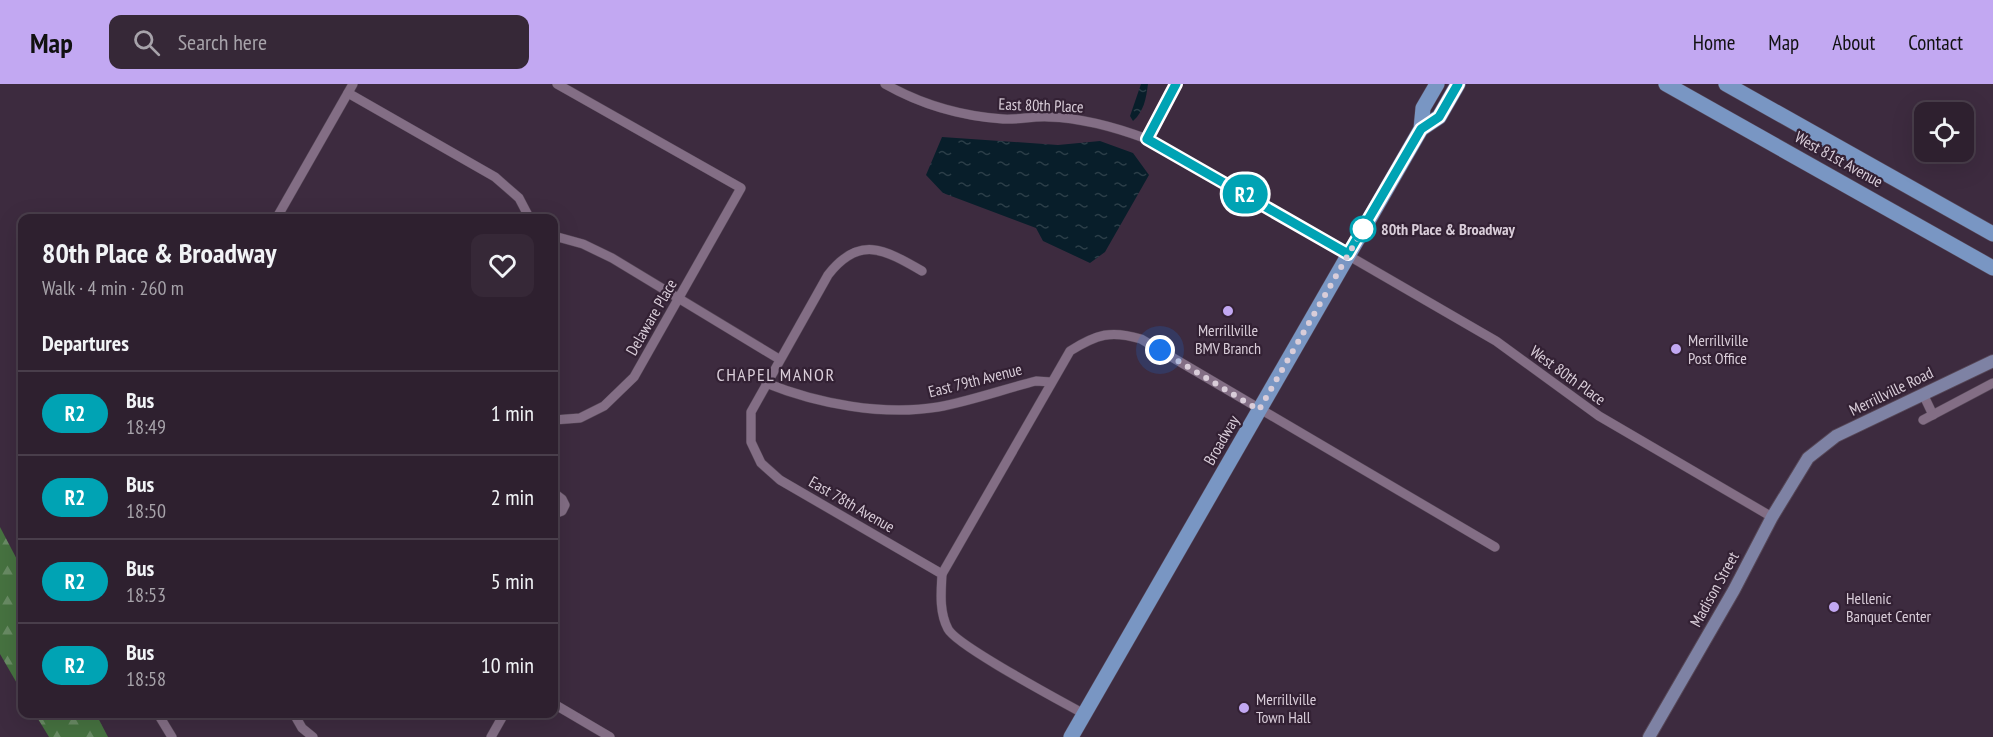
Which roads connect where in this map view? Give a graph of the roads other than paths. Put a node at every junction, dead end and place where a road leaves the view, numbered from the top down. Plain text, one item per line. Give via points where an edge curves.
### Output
1 (353, 84) edge
2 (557, 84) edge
3 (885, 84) edge
4 (1176, 84) edge
5 (1437, 84) edge
6 (1458, 84) edge
7 (1666, 84) edge
8 (1726, 84) edge
9 (348, 93) junction
10 (1421, 129) junction
11 (1147, 139) junction
12 (279, 214) edge
13 (527, 214) edge
14 (1993, 234) edge
15 (558, 237) edge
16 (1348, 254) junction
17 (1993, 268) edge
18 (922, 271) dead end
19 (678, 300) junction
20 (779, 359) junction
21 (1993, 361) edge
22 (1051, 382) junction
23 (766, 383) junction
24 (1993, 383) edge
25 (1923, 394) junction
26 (1259, 410) junction
27 (1933, 415) junction
28 (558, 420) edge
29 (1923, 420) dead end
30 (1808, 458) joint
31 (558, 496) edge
32 (558, 512) edge
33 (1772, 517) junction
34 (1495, 547) dead end
35 (942, 574) junction
36 (558, 706) edge
37 (1084, 714) junction
38 (160, 718) edge
39 (297, 718) edge
40 (502, 718) edge
41 (172, 737) edge
42 (313, 737) edge
43 (491, 737) edge
44 (610, 737) edge
45 (1071, 737) edge
46 (1649, 737) edge

1 - 9 street
2 - 19 street, Delaware Place via 741,188
3 - 11 street, East 80th Place via 942,110 1005,119 1047,117 1100,123
4 - 11 street
5 - 10 main road, Broadway via 1423,108
6 - 10 main road, Broadway via 1439,117
7 - 17 main road, West 81st Avenue
8 - 14 main road, West 81st Avenue
9 - 12 street
9 - 13 street via 495,177 519,198
10 - 16 main road, Broadway
11 - 16 street, East 80th Place
15 - 19 street via 612,258
16 - 26 main road, Broadway
16 - 33 street, West 80th Place via 1496,341 1599,416
18 - 20 street, East 78th Avenue via 877,249 850,253 828,275
19 - 20 street
19 - 28 street, Delaware Place via 634,377 617,396 580,418
20 - 23 street, East 78th Avenue
21 - 25 street, Merrillville Road
22 - 23 street, East 79th Avenue via 1036,381 939,407 906,410 794,395
22 - 26 street via 1070,351 1090,338 1119,332 1141,339
22 - 35 street
23 - 35 street, East 78th Avenue via 751,412 751,442 760,463 780,480
24 - 27 street
25 - 27 street
25 - 30 street, Merrillville Road via 1836,436
26 - 34 street
26 - 37 main road, Broadway
27 - 29 street
30 - 33 street, Madison Street
31 - 32 street via 565,505
33 - 46 street, Madison Street
35 - 37 street via 941,602 948,630 968,647
36 - 44 street
37 - 45 main road, Broadway
38 - 41 street
39 - 42 street
40 - 43 street

